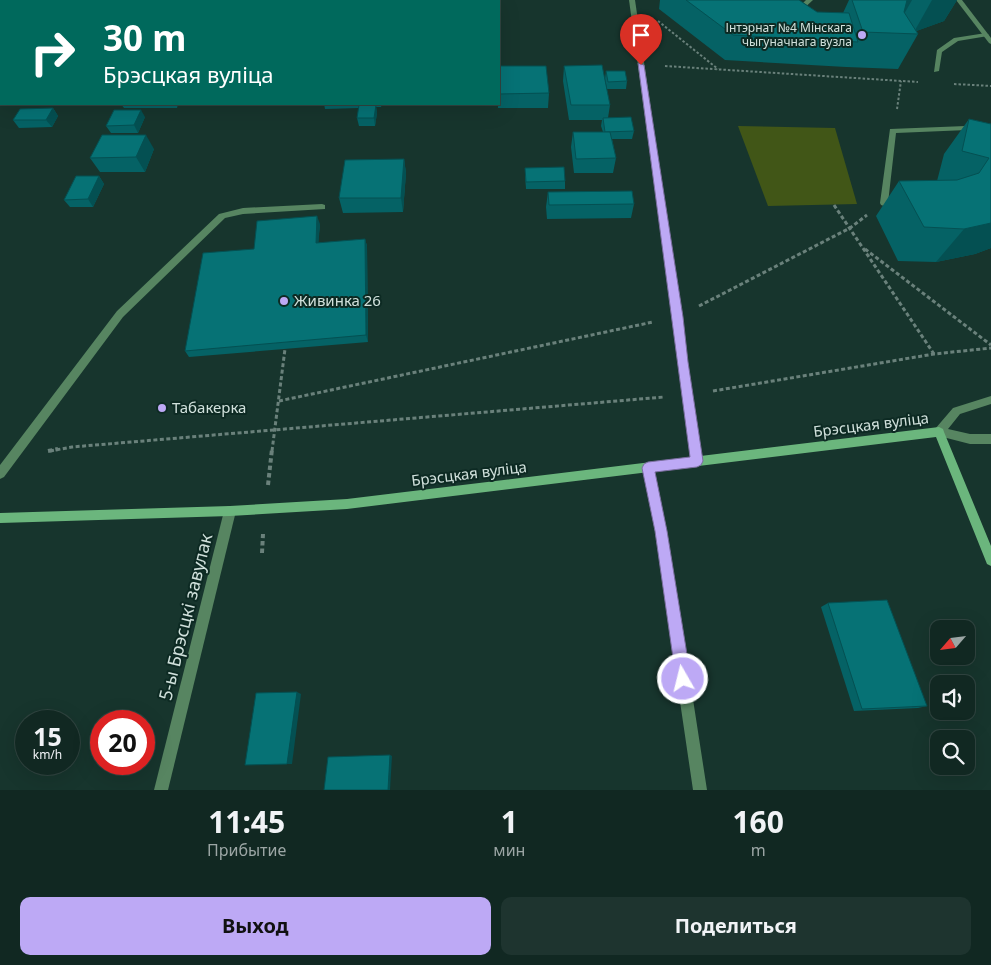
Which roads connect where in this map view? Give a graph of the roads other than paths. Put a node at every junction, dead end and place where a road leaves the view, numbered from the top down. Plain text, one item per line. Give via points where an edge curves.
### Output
1 (632, 0) edge
2 (810, 0) edge
3 (959, 0) edge
4 (800, 9) edge
5 (986, 35) junction
6 (991, 42) edge
7 (936, 71) dead end
8 (991, 127) edge
9 (884, 203) dead end
10 (322, 207) dead end
11 (991, 400) edge
12 (938, 432) junction
13 (991, 439) edge
14 (697, 461) junction
15 (648, 468) junction
16 (0, 474) edge
17 (230, 511) junction
18 (0, 518) edge
19 (991, 560) edge
20 (161, 790) edge
21 (700, 790) edge

1 - 14 street
2 - 4 street
3 - 5 street
5 - 6 street
5 - 7 street via 956,39 950,43 939,51
8 - 9 street via 893,132
10 - 16 street via 243,211 222,216 120,314
11 - 12 street, Брэсцкая вуліца via 957,411
12 - 13 street, Брэсцкая вуліца via 970,439
12 - 14 street, Брэсцкая вуліца
12 - 19 street
14 - 15 street, Брэсцкая вуліца
15 - 17 street, Брэсцкая вуліца via 347,504
15 - 21 street via 661,531
17 - 18 street, Брэсцкая вуліца
17 - 20 street, 5-ы Брэсцкі завулак

